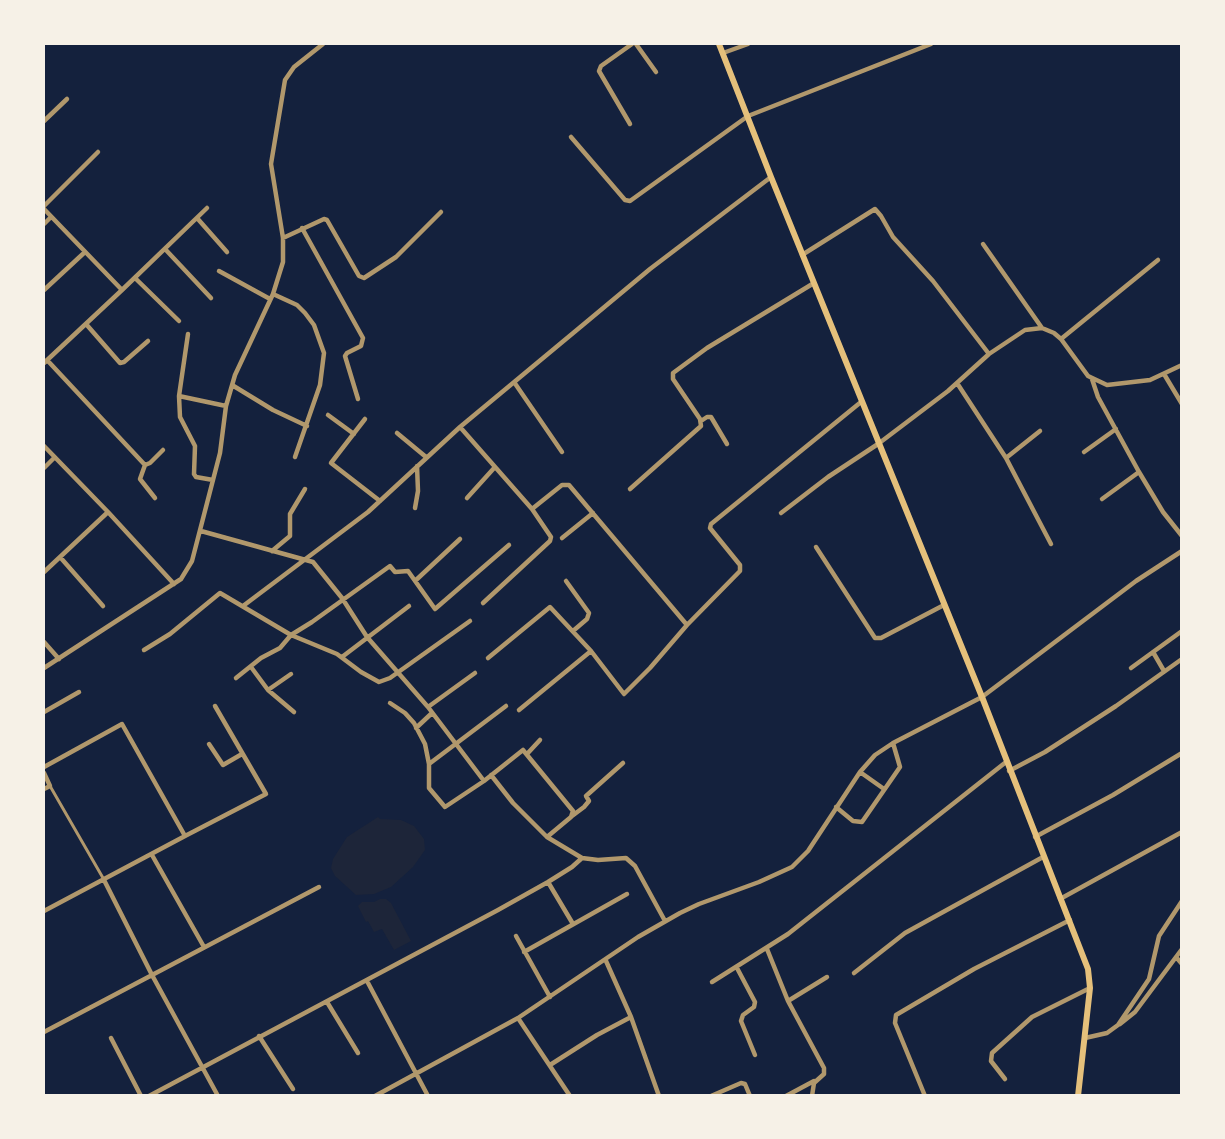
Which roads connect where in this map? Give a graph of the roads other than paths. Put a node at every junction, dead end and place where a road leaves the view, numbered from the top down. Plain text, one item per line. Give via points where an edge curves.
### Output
1 (323, 44) edge
2 (634, 44) edge
3 (719, 44) edge
4 (748, 44) edge
5 (931, 44) edge
6 (723, 53) junction
7 (656, 72) dead end
8 (67, 99) dead end
9 (748, 116) junction
10 (44, 122) edge
11 (630, 124) dead end
12 (571, 137) dead end
13 (98, 152) dead end
14 (771, 177) junction
15 (44, 207) edge
16 (207, 208) dead end
17 (441, 212) dead end
18 (51, 217) junction
19 (197, 218) junction
20 (44, 224) edge
21 (302, 228) junction
22 (283, 238) junction
23 (983, 244) dead end
24 (165, 249) junction
25 (85, 252) junction
26 (227, 252) dead end
27 (802, 255) junction
28 (1158, 260) dead end
29 (219, 271) dead end
30 (135, 278) junction
31 (814, 283) junction
32 (44, 290) edge
33 (122, 290) junction
34 (273, 294) junction
35 (211, 298) dead end
36 (270, 299) junction
37 (179, 321) dead end
38 (86, 324) junction
39 (1042, 328) junction
40 (188, 334) dead end
41 (1061, 339) junction
42 (148, 340) dead end
43 (989, 354) junction
44 (45, 361) edge
45 (1182, 365) edge
46 (1164, 374) junction
47 (1092, 380) junction
48 (514, 382) junction
49 (957, 383) junction
50 (232, 386) junction
51 (179, 396) junction
52 (358, 399) dead end
53 (861, 402) junction
54 (1182, 404) edge
55 (226, 406) junction
56 (328, 415) dead end
57 (365, 419) dead end
58 (701, 421) junction
59 (307, 426) junction
60 (460, 427) junction
61 (1116, 429) junction
62 (1040, 431) dead end
63 (397, 433) dead end
64 (354, 434) junction
65 (727, 444) dead end
66 (878, 444) junction
67 (44, 446) edge
68 (164, 450) dead end
69 (561, 452) dead end
70 (1084, 452) dead end
71 (295, 457) dead end
72 (426, 457) junction
73 (54, 458) junction
74 (1006, 458) junction
75 (145, 465) junction
76 (417, 466) junction
77 (495, 467) junction
78 (44, 468) edge
79 (1139, 472) junction
80 (213, 480) junction
81 (305, 489) dead end
82 (630, 489) dead end
83 (155, 498) dead end
84 (466, 498) dead end
85 (1102, 499) dead end
86 (380, 501) junction
87 (415, 508) dead end
88 (532, 509) junction
89 (108, 512) junction
90 (593, 513) junction
91 (781, 513) dead end
92 (201, 531) junction
93 (1182, 536) edge
94 (562, 538) dead end
95 (460, 539) dead end
96 (1051, 544) dead end
97 (509, 545) dead end
98 (816, 547) dead end
99 (272, 551) junction
100 (1182, 551) edge
101 (60, 557) junction
102 (305, 559) junction
103 (44, 572) edge
104 (415, 581) junction
105 (566, 581) dead end
106 (174, 584) junction
107 (342, 598) junction
108 (483, 603) dead end
109 (944, 605) junction
110 (103, 606) dead end
111 (243, 606) junction
112 (410, 606) dead end
113 (470, 621) dead end
114 (687, 625) junction
115 (573, 631) junction
116 (1182, 631) edge
117 (291, 635) junction
118 (367, 637) junction
119 (44, 642) edge
120 (144, 650) dead end
121 (591, 651) junction
122 (1153, 652) junction
123 (342, 657) junction
124 (488, 658) dead end
125 (58, 659) junction
126 (1182, 659) edge
127 (250, 667) junction
128 (44, 668) edge
129 (1131, 668) dead end
130 (1164, 671) junction
131 (397, 672) junction
132 (475, 673) dead end
133 (291, 674) dead end
134 (236, 678) dead end
135 (268, 690) junction
136 (79, 692) dead end
137 (982, 698) junction
138 (390, 703) dead end
139 (215, 706) dead end
140 (506, 706) dead end
141 (428, 707) junction
142 (519, 710) dead end
143 (44, 712) edge
144 (294, 712) dead end
145 (432, 713) junction
146 (416, 728) junction
147 (540, 740) dead end
148 (893, 743) junction
149 (209, 744) dead end
150 (456, 744) junction
151 (1182, 753) edge
152 (242, 754) junction
153 (526, 754) junction
154 (1006, 762) junction
155 (623, 763) dead end
156 (429, 764) junction
157 (44, 767) edge
158 (1009, 771) junction
159 (860, 772) junction
160 (44, 773) edge
161 (491, 775) junction
162 (484, 781) junction
163 (50, 786) junction
164 (44, 789) edge
165 (884, 789) junction
166 (836, 807) junction
167 (572, 816) junction
168 (1182, 832) edge
169 (185, 836) junction
170 (547, 837) junction
171 (1035, 837) junction
172 (152, 855) junction
173 (1044, 857) junction
174 (582, 858) junction
175 (104, 880) junction
176 (548, 882) junction
177 (319, 887) dead end
178 (627, 894) dead end
179 (1060, 899) junction
180 (1182, 901) edge
181 (44, 911) edge
182 (1070, 920) junction
183 (665, 921) junction
184 (573, 924) junction
185 (516, 936) dead end
186 (204, 947) junction
187 (767, 949) junction
188 (1182, 949) edge
189 (524, 952) junction
190 (1176, 957) junction
191 (606, 961) junction
192 (1182, 964) edge
193 (737, 968) junction
194 (854, 973) dead end
195 (152, 975) junction
196 (827, 977) dead end
197 (367, 981) junction
198 (711, 982) dead end
199 (1090, 988) junction
200 (550, 997) junction
201 (788, 1001) junction
202 (327, 1002) junction
203 (631, 1017) junction
204 (519, 1018) junction
205 (1118, 1025) junction
206 (44, 1032) edge
207 (259, 1036) junction
208 (111, 1038) dead end
209 (1085, 1038) junction
210 (358, 1053) dead end
211 (755, 1055) dead end
212 (550, 1065) junction
213 (203, 1066) junction
214 (417, 1074) junction
215 (1005, 1079) dead end
216 (816, 1080) junction
217 (293, 1089) dead end
218 (141, 1095) edge
219 (150, 1095) edge
220 (218, 1095) edge
221 (375, 1095) edge
222 (428, 1095) edge
223 (570, 1095) edge
224 (659, 1095) edge
225 (711, 1095) edge
226 (750, 1095) edge
227 (786, 1095) edge
228 (812, 1095) edge
229 (925, 1095) edge
230 (1078, 1095) edge

1 - 22 street via 294,67 285,80 271,165
2 - 7 street
2 - 11 street via 599,71
3 - 6 main road
4 - 6 street
5 - 9 street
6 - 9 main road
8 - 10 street
9 - 12 street via 628,201
9 - 14 main road
13 - 15 street
14 - 27 main road
14 - 48 street via 650,269
15 - 18 street
16 - 19 street
17 - 21 street via 396,256 362,279 327,220
18 - 20 street
18 - 25 street
19 - 24 street
19 - 26 street
21 - 22 street
21 - 52 street via 363,338 362,346 345,356
22 - 34 street via 283,262
23 - 39 street
24 - 30 street
24 - 35 street
25 - 32 street
25 - 33 street
27 - 31 main road
27 - 43 street via 875,209 893,237 933,281
28 - 41 street
29 - 36 street
30 - 33 street
30 - 37 street
31 - 53 main road
31 - 58 street via 673,373 673,379
33 - 38 street
34 - 36 street
34 - 59 street via 301,309 323,347 323,372
36 - 50 street
38 - 42 street via 120,363
38 - 44 street
39 - 41 street
39 - 43 street via 1018,333
40 - 51 street
41 - 47 street
43 - 49 street
44 - 75 street
45 - 46 street
46 - 47 street via 1140,383 1107,385
46 - 54 street
47 - 61 street
48 - 60 street
48 - 69 street
49 - 66 street
49 - 74 street
50 - 55 street
50 - 59 street
51 - 55 street
51 - 80 street via 182,421 195,446 194,474
53 - 66 main road
53 - 114 street via 711,524 710,528 741,569
55 - 80 street
56 - 64 street
57 - 64 street
58 - 65 street via 711,417
58 - 82 street via 699,428
59 - 71 street
60 - 72 street
60 - 77 street
61 - 70 street
61 - 79 street
62 - 74 street
63 - 72 street
64 - 86 street via 331,463
66 - 91 street
66 - 109 main road
67 - 73 street
68 - 75 street
72 - 76 street
73 - 78 street
73 - 89 street
74 - 96 street
75 - 83 street via 140,478
76 - 86 street
76 - 87 street
77 - 84 street
77 - 88 street
79 - 85 street
79 - 93 street
80 - 92 street
81 - 99 street via 290,514 290,536
86 - 102 street
88 - 90 street via 564,484 570,485
88 - 108 street via 551,535 550,541
89 - 101 street
89 - 106 street
90 - 94 street
90 - 114 street
92 - 99 street
92 - 106 street via 188,568
95 - 104 street
97 - 104 street via 435,609
98 - 109 street via 875,638
99 - 102 street
100 - 137 street via 1136,581
101 - 103 street
101 - 110 street
102 - 107 street via 313,562
102 - 111 street
104 - 107 street via 408,570 395,573 390,566
105 - 115 street via 589,613
106 - 125 street
107 - 117 street
107 - 118 street
109 - 137 main road
111 - 117 street
111 - 120 street via 220,593 171,634
112 - 118 street
113 - 131 street
114 - 121 street via 624,694
115 - 121 street
115 - 124 street via 550,607
116 - 122 street
117 - 123 street
117 - 127 street via 280,648
118 - 123 street
118 - 131 street
119 - 125 street
121 - 142 street
122 - 129 street
122 - 130 street
123 - 131 street via 379,682
125 - 128 street
126 - 130 street
127 - 134 street
127 - 135 street
130 - 158 street via 1046,752
131 - 141 street
132 - 141 street
133 - 135 street
135 - 144 street
136 - 143 street
137 - 148 street
137 - 154 main road
138 - 146 street via 405,713
139 - 152 street
140 - 150 street
141 - 145 street
145 - 146 street
145 - 150 street
146 - 156 street via 425,744
147 - 153 street
148 - 159 street via 874,755
148 - 165 street via 900,766
149 - 152 street via 224,765
150 - 156 street
150 - 162 street
151 - 171 street
152 - 169 street via 266,794
153 - 161 street via 523,750
153 - 167 street via 572,808
154 - 158 main road
154 - 187 street
155 - 167 street via 586,796 589,801 585,807
156 - 162 street via 429,788 445,807
157 - 169 street via 122,724
158 - 171 main road
159 - 165 street
159 - 166 street
160 - 163 street
161 - 162 street
161 - 170 street
163 - 164 street
163 - 175 street
165 - 166 street via 860,823
166 - 183 street via 808,851 792,867
167 - 170 street
168 - 179 street
169 - 172 street
170 - 174 street
171 - 173 main road
172 - 175 street
172 - 186 street
173 - 179 main road
173 - 194 street via 905,933
174 - 176 street
174 - 183 street via 626,858 635,866
175 - 181 street
175 - 195 street
176 - 184 street
176 - 197 street
177 - 186 street
178 - 184 street
179 - 182 main road
180 - 205 street via 1159,936 1149,980
182 - 199 main road via 1088,969
182 - 229 street via 896,1015 895,1023
183 - 191 street
184 - 189 street
185 - 189 street
186 - 195 street
187 - 193 street
187 - 201 street
188 - 190 street
189 - 200 street
190 - 192 street
190 - 205 street via 1136,1012
191 - 200 street
191 - 203 street
193 - 198 street
193 - 211 street via 755,1002 741,1021
195 - 206 street
195 - 213 street
196 - 201 street
197 - 202 street
197 - 214 street
199 - 209 main road
199 - 215 street via 1032,1017 992,1053 991,1061
200 - 204 street
201 - 216 street via 824,1068 824,1074
202 - 207 street
202 - 210 street
203 - 212 street
203 - 224 street
204 - 212 street
204 - 214 street
205 - 209 street via 1107,1033
207 - 213 street
207 - 217 street
208 - 218 street
209 - 230 main road
212 - 223 street
213 - 219 street
213 - 220 street
214 - 221 street
214 - 222 street
216 - 227 street
216 - 228 street
225 - 226 street via 742,1083

